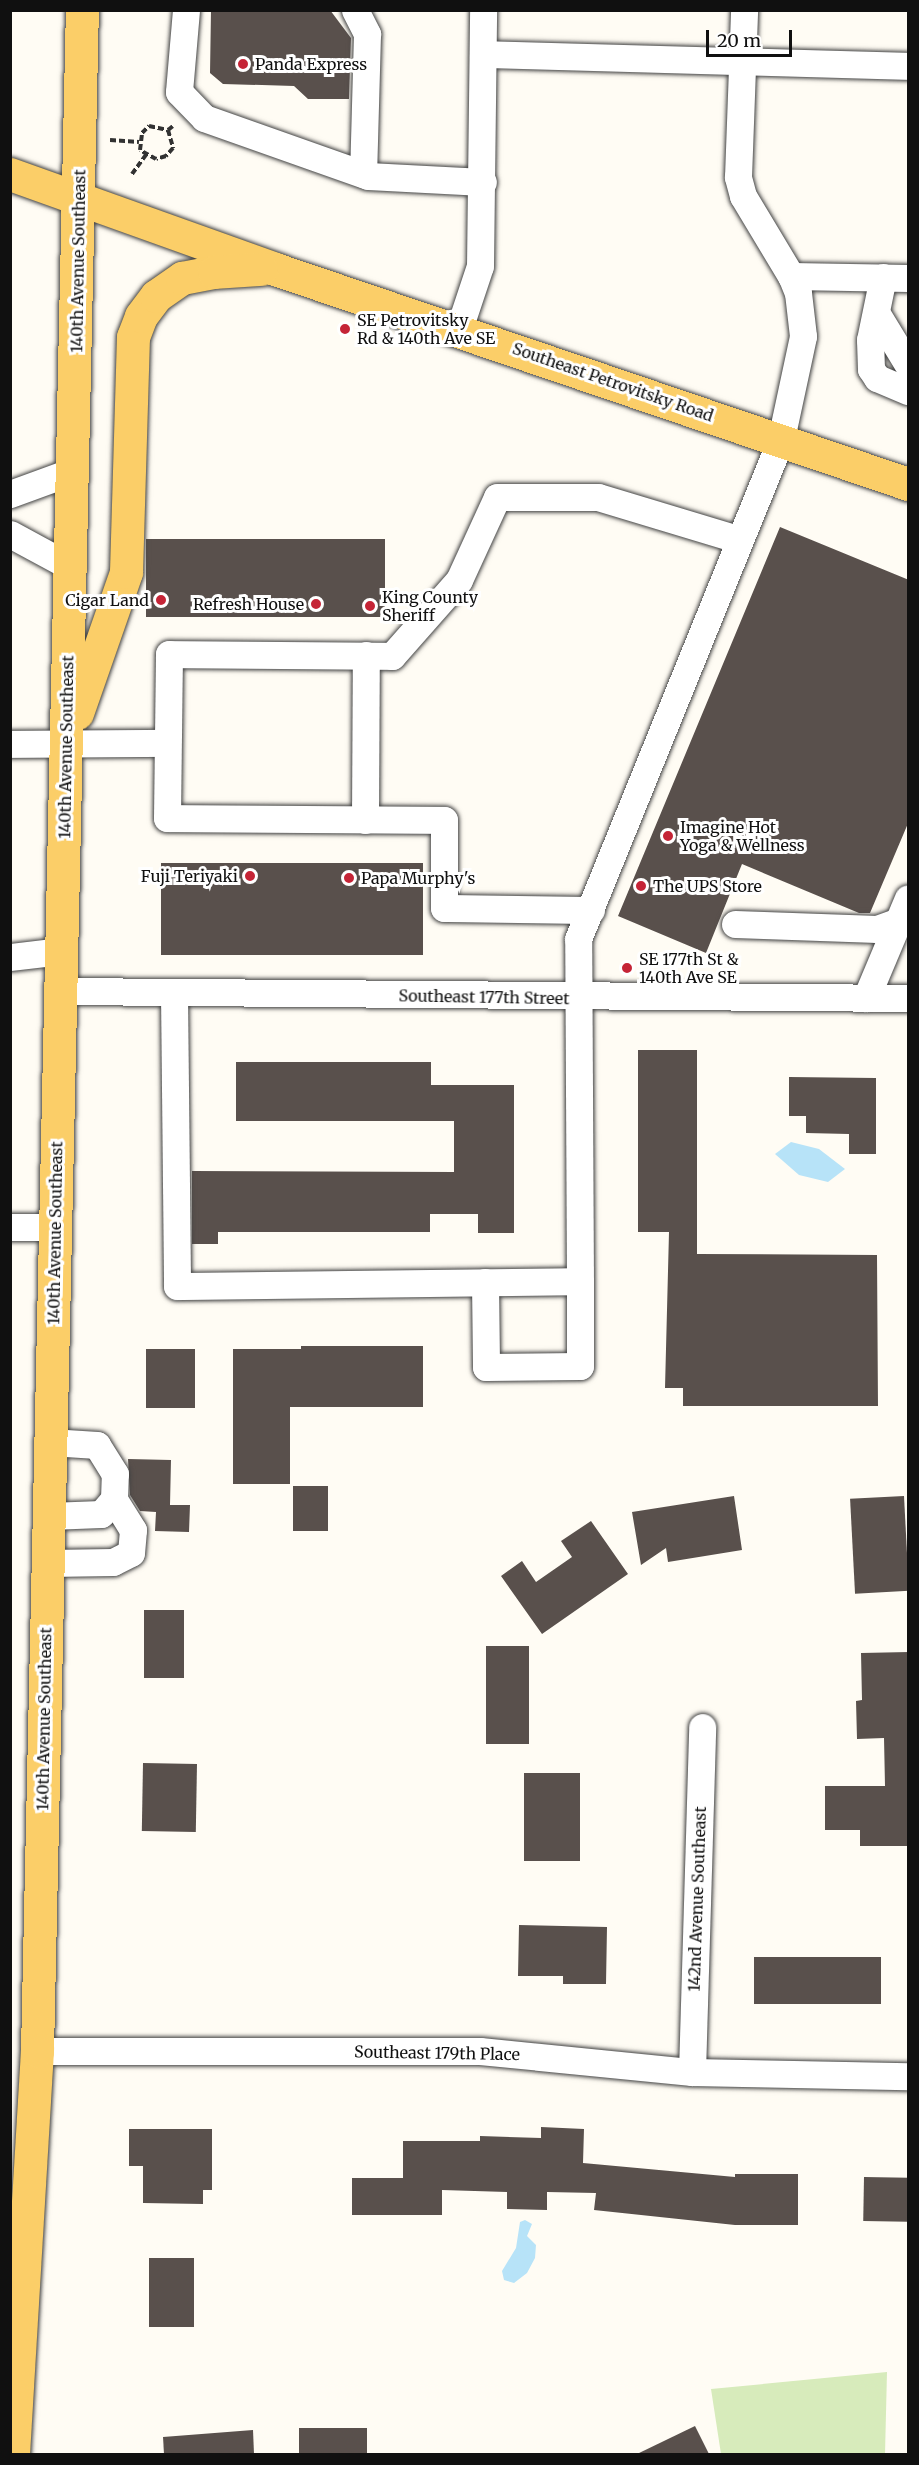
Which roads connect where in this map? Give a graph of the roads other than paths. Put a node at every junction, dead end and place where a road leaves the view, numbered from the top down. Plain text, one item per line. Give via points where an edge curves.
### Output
1 (82, 10) edge
2 (186, 10) edge
3 (355, 10) edge
4 (483, 10) edge
5 (744, 10) edge
6 (483, 54) junction
7 (742, 61) junction
8 (909, 66) edge
9 (10, 174) edge
10 (363, 174) junction
11 (483, 182) junction
12 (80, 196) junction
13 (275, 269) junction
14 (791, 276) junction
15 (896, 277) edge
16 (877, 314) junction
17 (459, 329) junction
18 (909, 365) edge
19 (909, 391) edge
20 (781, 439) junction
21 (73, 471) junction
22 (909, 484) edge
23 (10, 494) edge
24 (10, 534) edge
25 (740, 540) junction
26 (71, 567) junction
27 (366, 655) junction
28 (66, 743) junction
29 (167, 743) junction
30 (10, 744) edge
31 (365, 820) junction
32 (591, 910) junction
33 (906, 911) edge
34 (735, 924) dead end
35 (61, 951) junction
36 (10, 957) edge
37 (60, 991) junction
38 (174, 993) junction
39 (576, 998) junction
40 (866, 998) junction
41 (909, 998) edge
42 (10, 1227) edge
43 (55, 1227) junction
44 (579, 1281) junction
45 (485, 1282) junction
46 (50, 1442) junction
47 (114, 1499) junction
48 (49, 1516) junction
49 (48, 1563) junction
50 (702, 1727) dead end
51 (37, 2051) junction
52 (692, 2072) junction
53 (909, 2076) edge
54 (20, 2224) edge
55 (13, 2454) edge

1 - 12 main road, 140th Avenue Southeast
2 - 10 street via 179,92 204,118
3 - 10 street via 367,34
4 - 6 street
5 - 7 street
6 - 7 street
6 - 11 street
7 - 8 street
7 - 14 street via 738,177 743,196
9 - 12 main road, Southeast Petrovitsky Road
10 - 11 street
11 - 17 street via 480,266
12 - 13 main road, Southeast Petrovitsky Road
12 - 21 main road, 140th Avenue Southeast
13 - 17 main road, Southeast Petrovitsky Road
13 - 28 main road via 183,278 156,296 141,316 133,338 126,572
14 - 15 street
14 - 20 street via 798,293 803,336
15 - 16 street
16 - 18 street
16 - 19 street via 870,340 871,369 877,378
17 - 20 main road, Southeast Petrovitsky Road
20 - 22 main road, Southeast Petrovitsky Road
20 - 25 street
21 - 23 street
21 - 26 main road, 140th Avenue Southeast
24 - 26 street
25 - 27 street via 597,497 497,497 459,580 392,656
25 - 32 street
26 - 28 main road, 140th Avenue Southeast
27 - 29 street via 169,654
27 - 31 street
28 - 29 street
28 - 30 street
28 - 35 main road, 140th Avenue Southeast
29 - 31 street via 167,818
31 - 32 street via 444,820 444,908
32 - 39 street via 578,939
33 - 34 street via 877,929
33 - 40 street
35 - 36 street
35 - 37 main road, 140th Avenue Southeast
37 - 38 street, Southeast 177th Street
37 - 43 main road, 140th Avenue Southeast
38 - 39 street, Southeast 177th Street
38 - 45 street via 177,1286
39 - 40 street, Southeast 177th Street
39 - 44 street
40 - 41 street, Southeast 177th Street
42 - 43 street
43 - 46 main road, 140th Avenue Southeast
44 - 45 street
44 - 45 street via 580,1366 486,1367
46 - 47 street via 97,1445 115,1474
46 - 48 main road, 140th Avenue Southeast
47 - 48 street via 101,1514
47 - 49 street via 133,1530 131,1553 113,1562
48 - 49 main road, 140th Avenue Southeast
49 - 51 main road, 140th Avenue Southeast
50 - 52 street, 142nd Avenue Southeast
51 - 52 street, Southeast 179th Place via 480,2051
51 - 54 main road, 140th Avenue Southeast
52 - 53 street, Southeast 179th Place
54 - 55 main road, 140th Avenue Southeast

